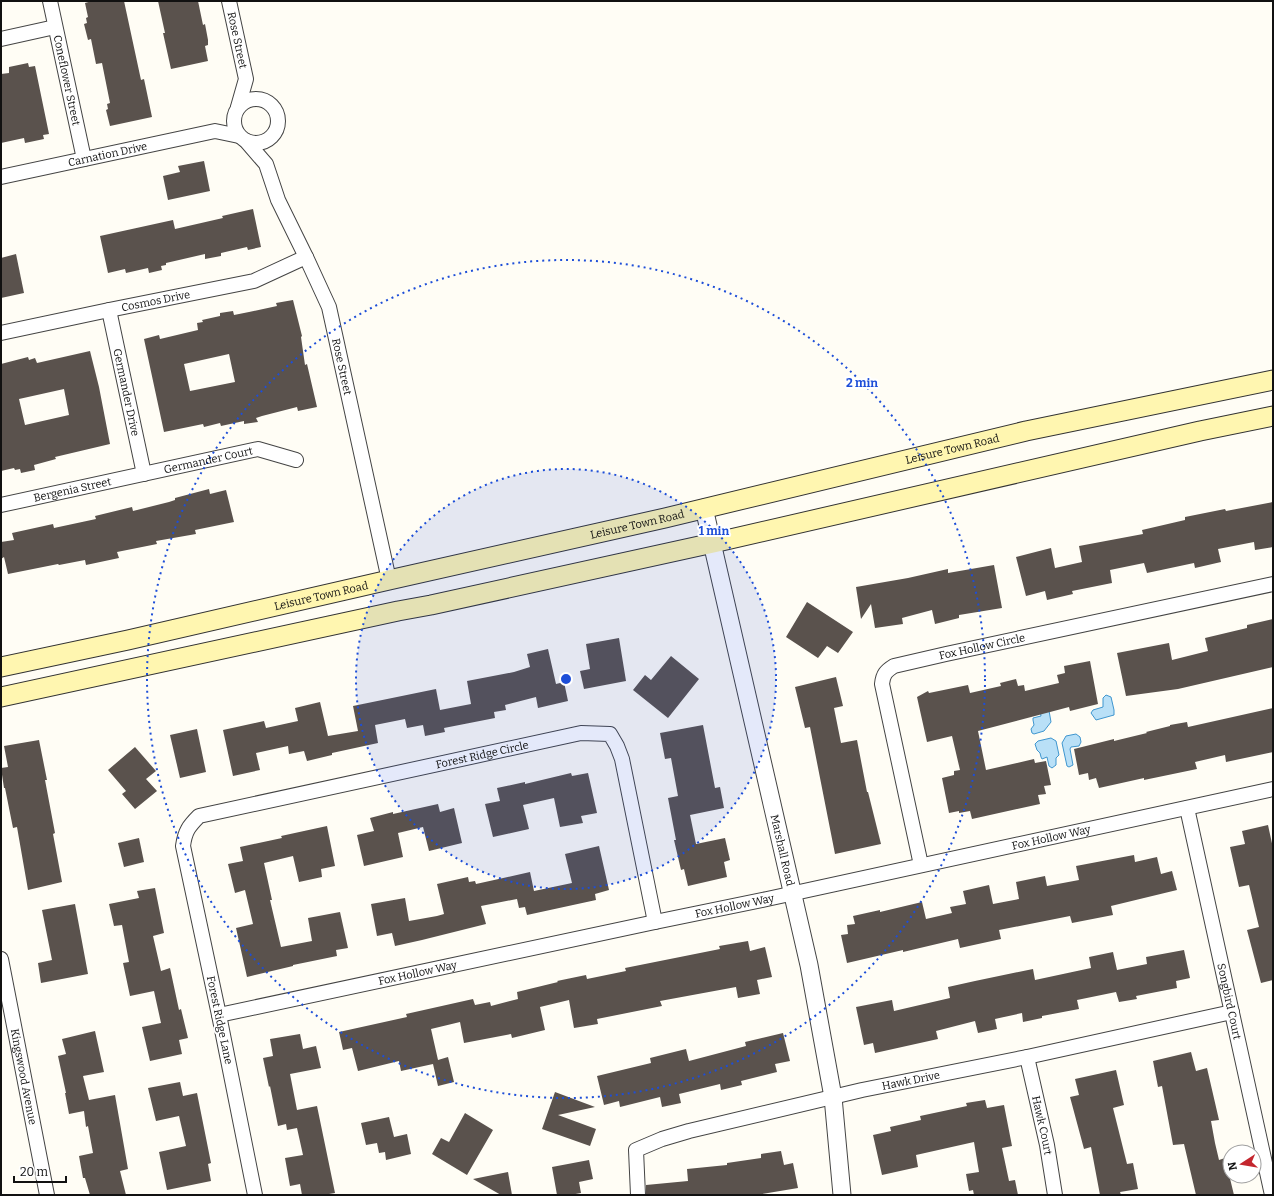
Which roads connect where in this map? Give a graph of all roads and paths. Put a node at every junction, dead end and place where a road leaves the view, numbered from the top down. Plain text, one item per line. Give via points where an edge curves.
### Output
1 (50, 1) edge
2 (229, 1) edge
3 (55, 27) junction
4 (1, 39) edge
5 (246, 79) junction
6 (266, 101) junction
7 (236, 111) junction
8 (215, 131) junction
9 (272, 137) junction
10 (242, 139) junction
11 (84, 159) junction
12 (266, 164) junction
13 (1, 177) edge
14 (306, 257) junction
15 (109, 310) junction
16 (1, 333) edge
17 (1273, 380) edge
18 (1273, 416) edge
19 (296, 460) dead end
20 (144, 474) junction
21 (1, 505) edge
22 (704, 508) junction
23 (713, 543) junction
24 (389, 580) junction
25 (1273, 584) edge
26 (128, 640) junction
27 (1, 667) edge
28 (1, 677) edge
29 (1, 697) edge
30 (1273, 789) edge
31 (1187, 808) junction
32 (183, 846) joint
33 (921, 865) junction
34 (792, 894) junction
35 (655, 922) junction
36 (1, 959) edge
37 (1232, 1012) junction
38 (219, 1015) junction
39 (1027, 1057) junction
40 (833, 1097) junction
41 (47, 1195) edge
42 (255, 1195) edge
43 (638, 1195) edge
44 (842, 1195) edge
45 (1055, 1195) edge
46 (1272, 1195) edge

1 - 3 street, Coneflower Street
2 - 5 street, Rose Street
3 - 4 street
3 - 11 street, Coneflower Street
5 - 6 street, Rose Street
5 - 7 street, Rose Street
6 - 7 street via 251,99 244,102
6 - 9 street via 272,105 278,118 276,132
7 - 8 street, Carnation Drive
7 - 10 street via 235,130
8 - 10 street, Carnation Drive
8 - 11 street, Carnation Drive
9 - 10 street via 259,144
9 - 12 street
10 - 12 street, Rose Street
11 - 13 street, Carnation Drive
12 - 14 street, Rose Street via 278,200
14 - 15 street, Cosmos Drive via 254,281
14 - 24 street, Rose Street via 329,307
15 - 16 street, Cosmos Drive
15 - 20 street, Germander Drive
17 - 22 main road, Leisure Town Road via 1026,431
18 - 23 main road
19 - 20 street, Germander Court via 258,449
20 - 21 street, Bergenia Street
22 - 23 street, Marshall Road
22 - 24 main road, Leisure Town Road
23 - 29 main road
23 - 34 street, Marshall Road
24 - 26 main road, Leisure Town Road
25 - 33 street, Fox Hollow Circle via 946,654 894,666 887,670 882,684
26 - 27 main road, Leisure Town Road
26 - 28 main road
30 - 31 street, Fox Hollow Way
31 - 33 street, Fox Hollow Way
31 - 37 street, Songbird Court
32 - 35 street, Forest Ridge Circle via 184,835 199,816 581,733 610,734 622,759
32 - 38 street, Forest Ridge Lane
33 - 34 street, Fox Hollow Way
34 - 35 street, Fox Hollow Way
34 - 40 street, Marshall Road
35 - 38 street, Fox Hollow Way
36 - 41 street, Kingswood Avenue
37 - 39 street, Hawk Drive
37 - 46 street, Songbird Court
38 - 42 street, Forest Ridge Lane
39 - 40 street, Hawk Drive
39 - 45 street, Hawk Court via 1047,1145
40 - 43 street, Hawk Drive via 689,1131 636,1150
40 - 44 street, Marshall Road

